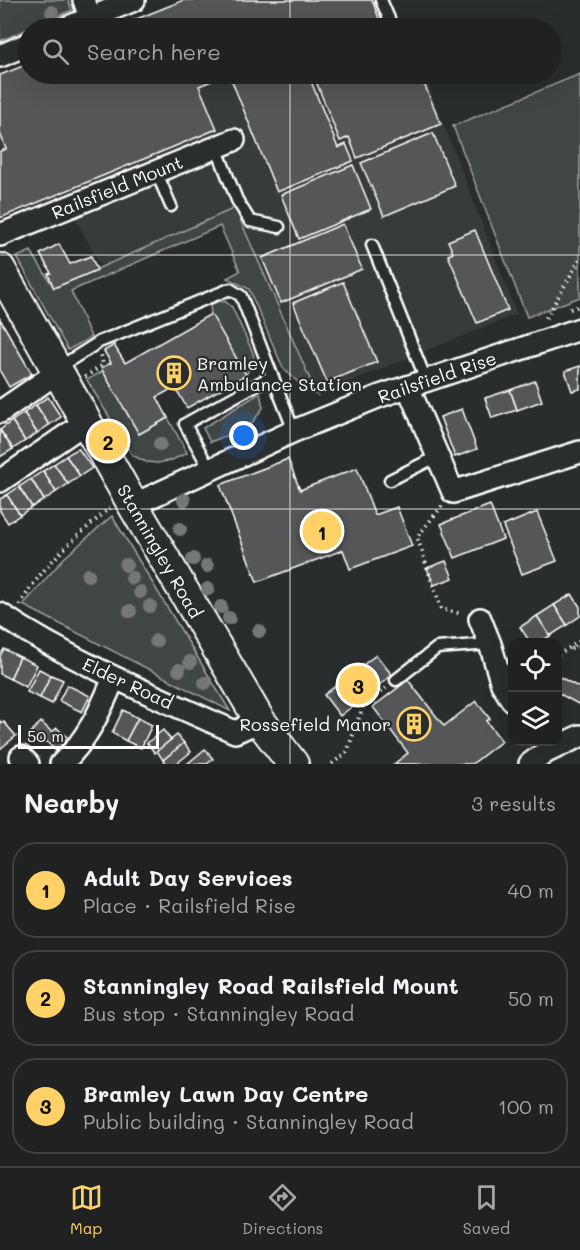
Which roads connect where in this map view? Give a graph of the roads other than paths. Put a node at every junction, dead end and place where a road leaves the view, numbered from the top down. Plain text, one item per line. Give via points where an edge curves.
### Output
1 (134, 0) edge
2 (381, 0) edge
3 (87, 9) edge
4 (389, 18) edge
5 (18, 48) edge
6 (0, 56) edge
7 (225, 143) joint
8 (156, 171) junction
9 (171, 206) dead end
10 (279, 226) dead end
11 (0, 235) edge
12 (372, 244) dead end
13 (0, 269) edge
14 (580, 329) edge
15 (66, 373) junction
16 (272, 376) junction
17 (417, 384) junction
18 (2, 406) edge
19 (86, 422) junction
20 (294, 431) junction
21 (580, 452) edge
22 (438, 456) junction
23 (210, 470) junction
24 (390, 480) dead end
25 (0, 481) edge
26 (133, 506) junction
27 (480, 619) road end
28 (4, 622) edge
29 (490, 644) junction
30 (114, 678) junction
31 (396, 680) road end
32 (508, 693) edge
33 (260, 721) junction
34 (580, 736) edge
35 (538, 752) edge
36 (61, 764) edge
37 (293, 764) edge

1 - 3 street
2 - 4 lane
5 - 6 street
7 - 8 street, Railsfield Mount
7 - 10 lane via 237,200 250,221
8 - 9 lane
8 - 11 street, Railsfield Mount
12 - 17 lane
13 - 15 street, Stanningley Road
14 - 17 street, Railsfield Rise
15 - 16 lane via 99,342 230,289 241,296
15 - 18 street
15 - 19 street, Stanningley Road
16 - 20 lane
16 - 23 lane via 185,424
17 - 20 street, Railsfield Rise
17 - 22 street
19 - 25 street
19 - 26 street, Stanningley Road
20 - 23 street, Railsfield Rise
21 - 22 street via 453,492
22 - 24 lane
23 - 26 street, Railsfield Rise
26 - 33 street, Stanningley Road
27 - 29 street
28 - 30 street, Elder Road
29 - 31 lane via 437,648
29 - 32 street
30 - 33 street, Elder Road via 236,732
30 - 36 street via 85,737
33 - 37 street, Stanningley Road
34 - 35 street

